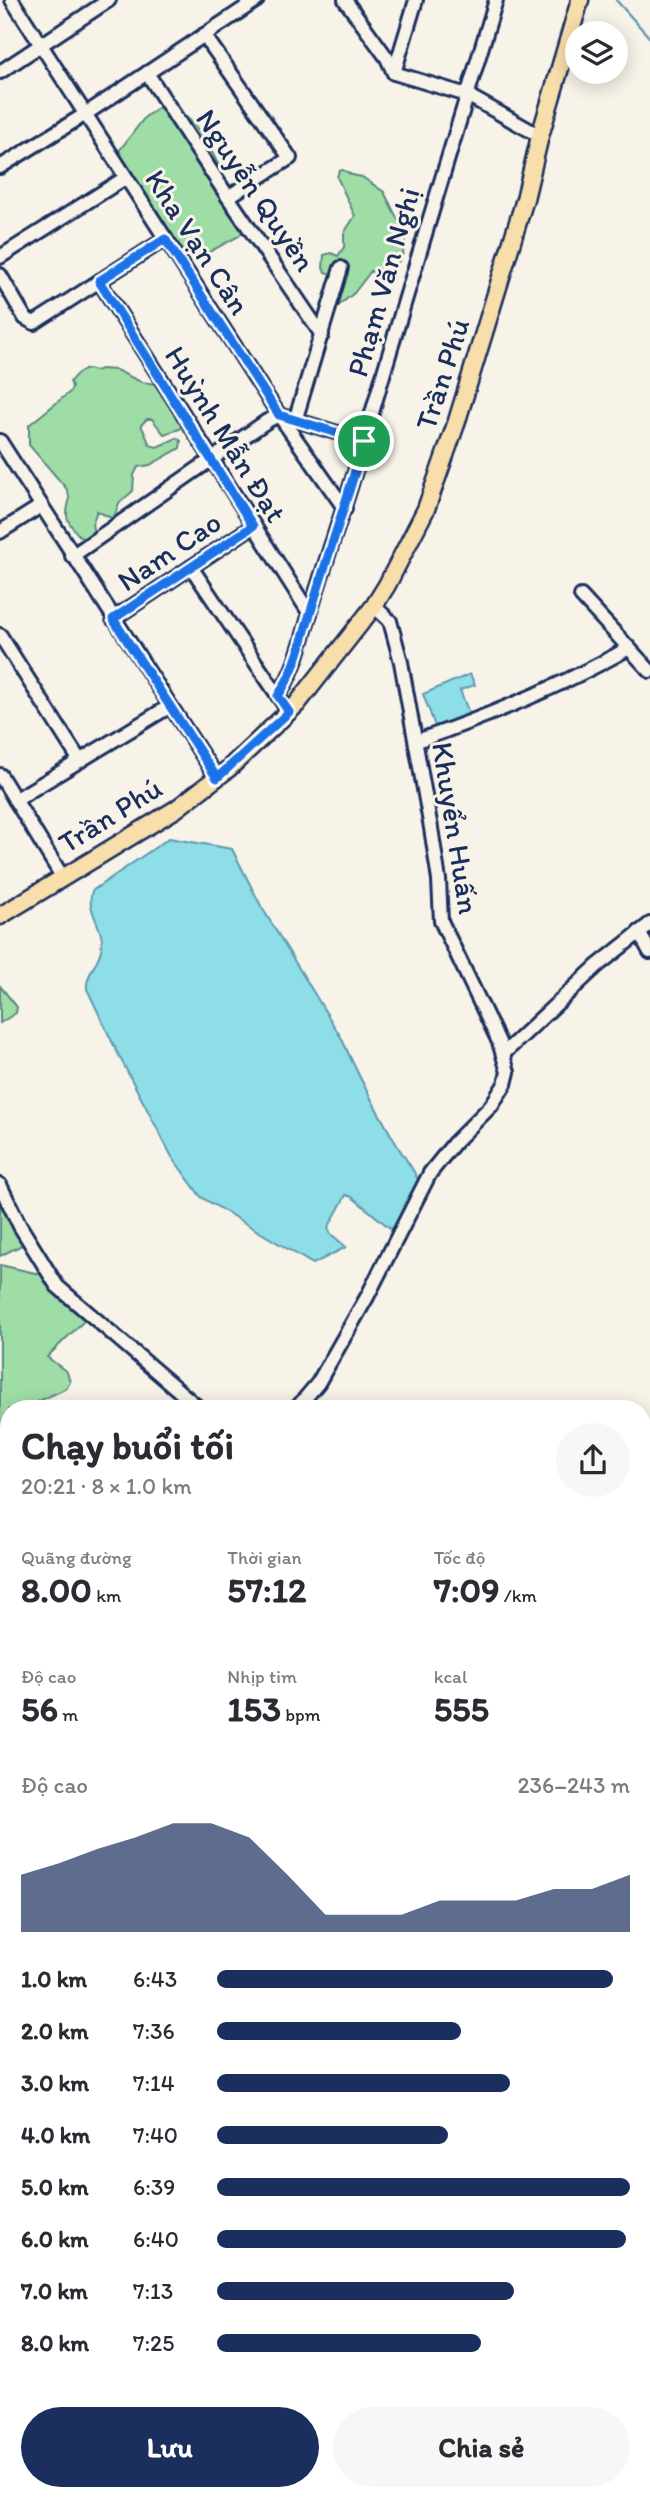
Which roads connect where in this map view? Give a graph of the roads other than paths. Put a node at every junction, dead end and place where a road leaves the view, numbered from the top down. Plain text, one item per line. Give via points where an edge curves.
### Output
1 (12, 0) edge
2 (109, 0) edge
3 (257, 0) edge
4 (345, 0) edge
5 (415, 0) edge
6 (496, 0) edge
7 (580, 0) edge
8 (204, 35) junction
9 (42, 46) junction
10 (0, 72) edge
11 (147, 73) junction
12 (394, 73) junction
13 (467, 95) junction
14 (84, 115) junction
15 (540, 136) junction
16 (0, 167) edge
17 (125, 178) junction
18 (228, 197) junction
19 (165, 239) junction
20 (0, 257) edge
21 (341, 268) dead end
22 (0, 275) edge
23 (99, 281) junction
24 (323, 335) junction
25 (279, 415) junction
26 (295, 421) junction
27 (0, 441) edge
28 (364, 441) junction
29 (212, 459) junction
30 (41, 506) junction
31 (345, 509) junction
32 (253, 526) junction
33 (0, 532) edge
34 (72, 556) junction
35 (191, 567) junction
36 (581, 596) dead end
37 (374, 606) junction
38 (310, 614) junction
39 (113, 619) junction
40 (0, 635) edge
41 (628, 648) junction
42 (650, 671) edge
43 (278, 696) junction
44 (170, 706) junction
45 (289, 712) junction
46 (417, 741) junction
47 (80, 761) junction
48 (0, 775) edge
49 (217, 778) junction
50 (15, 800) junction
51 (63, 878) junction
52 (0, 916) edge
53 (644, 928) edge
54 (650, 951) edge
55 (504, 1053) junction
56 (0, 1185) edge
57 (190, 1400) edge
58 (303, 1400) edge

1 - 9 street, Kha Vạn Cân
2 - 9 street
3 - 8 street
4 - 12 street
5 - 12 street
6 - 13 street, Phạm Văn Nghị
7 - 15 main road, Trần Phú
8 - 11 street
8 - 18 street via 290,158
9 - 10 street
9 - 14 street, Kha Vạn Cân
11 - 14 street
11 - 18 street, Nguyễn Quyền
12 - 13 street
13 - 15 street
13 - 28 street, Phạm Văn Nghị
14 - 16 street
14 - 17 street, Kha Vạn Cân
15 - 37 main road, Trần Phú via 490,317 439,475 407,548
17 - 19 street, Kha Vạn Cân
17 - 20 street
18 - 24 street, Nguyễn Quyền
19 - 23 street
19 - 25 street, Kha Vạn Cân
21 - 24 street
22 - 23 street via 24,318 34,323
23 - 29 street, Huỳnh Mẫn Đạt
24 - 26 street
25 - 26 street
25 - 29 street
25 - 31 street, Kha Vạn Cân
26 - 28 street
27 - 30 street
28 - 31 street, Phạm Văn Nghị
29 - 32 street, Huỳnh Mẫn Đạt
29 - 34 street
30 - 33 street
30 - 34 street
31 - 38 street, Phạm Văn Nghị
32 - 35 street, Nam Cao
32 - 38 street, Huỳnh Mẫn Đạt
34 - 39 street
35 - 39 street, Nam Cao
35 - 43 street
36 - 41 street
37 - 45 main road, Trần Phú
37 - 46 street, Khuyển Huấn via 391,625
38 - 43 street, Phạm Văn Nghị via 300,653
39 - 44 street
40 - 47 street
41 - 42 street
41 - 46 street via 587,672
43 - 45 street
44 - 47 street
44 - 49 street
45 - 49 main road, Trần Phú
46 - 55 street, Khuyển Huấn via 441,921
47 - 50 street
48 - 50 street
49 - 51 main road, Trần Phú
50 - 51 street
51 - 52 main road, Trần Phú
53 - 54 street
53 - 55 street via 567,992
55 - 58 street, Khuyển Huấn via 508,1067 505,1084 430,1173 367,1297
56 - 57 street via 57,1286

